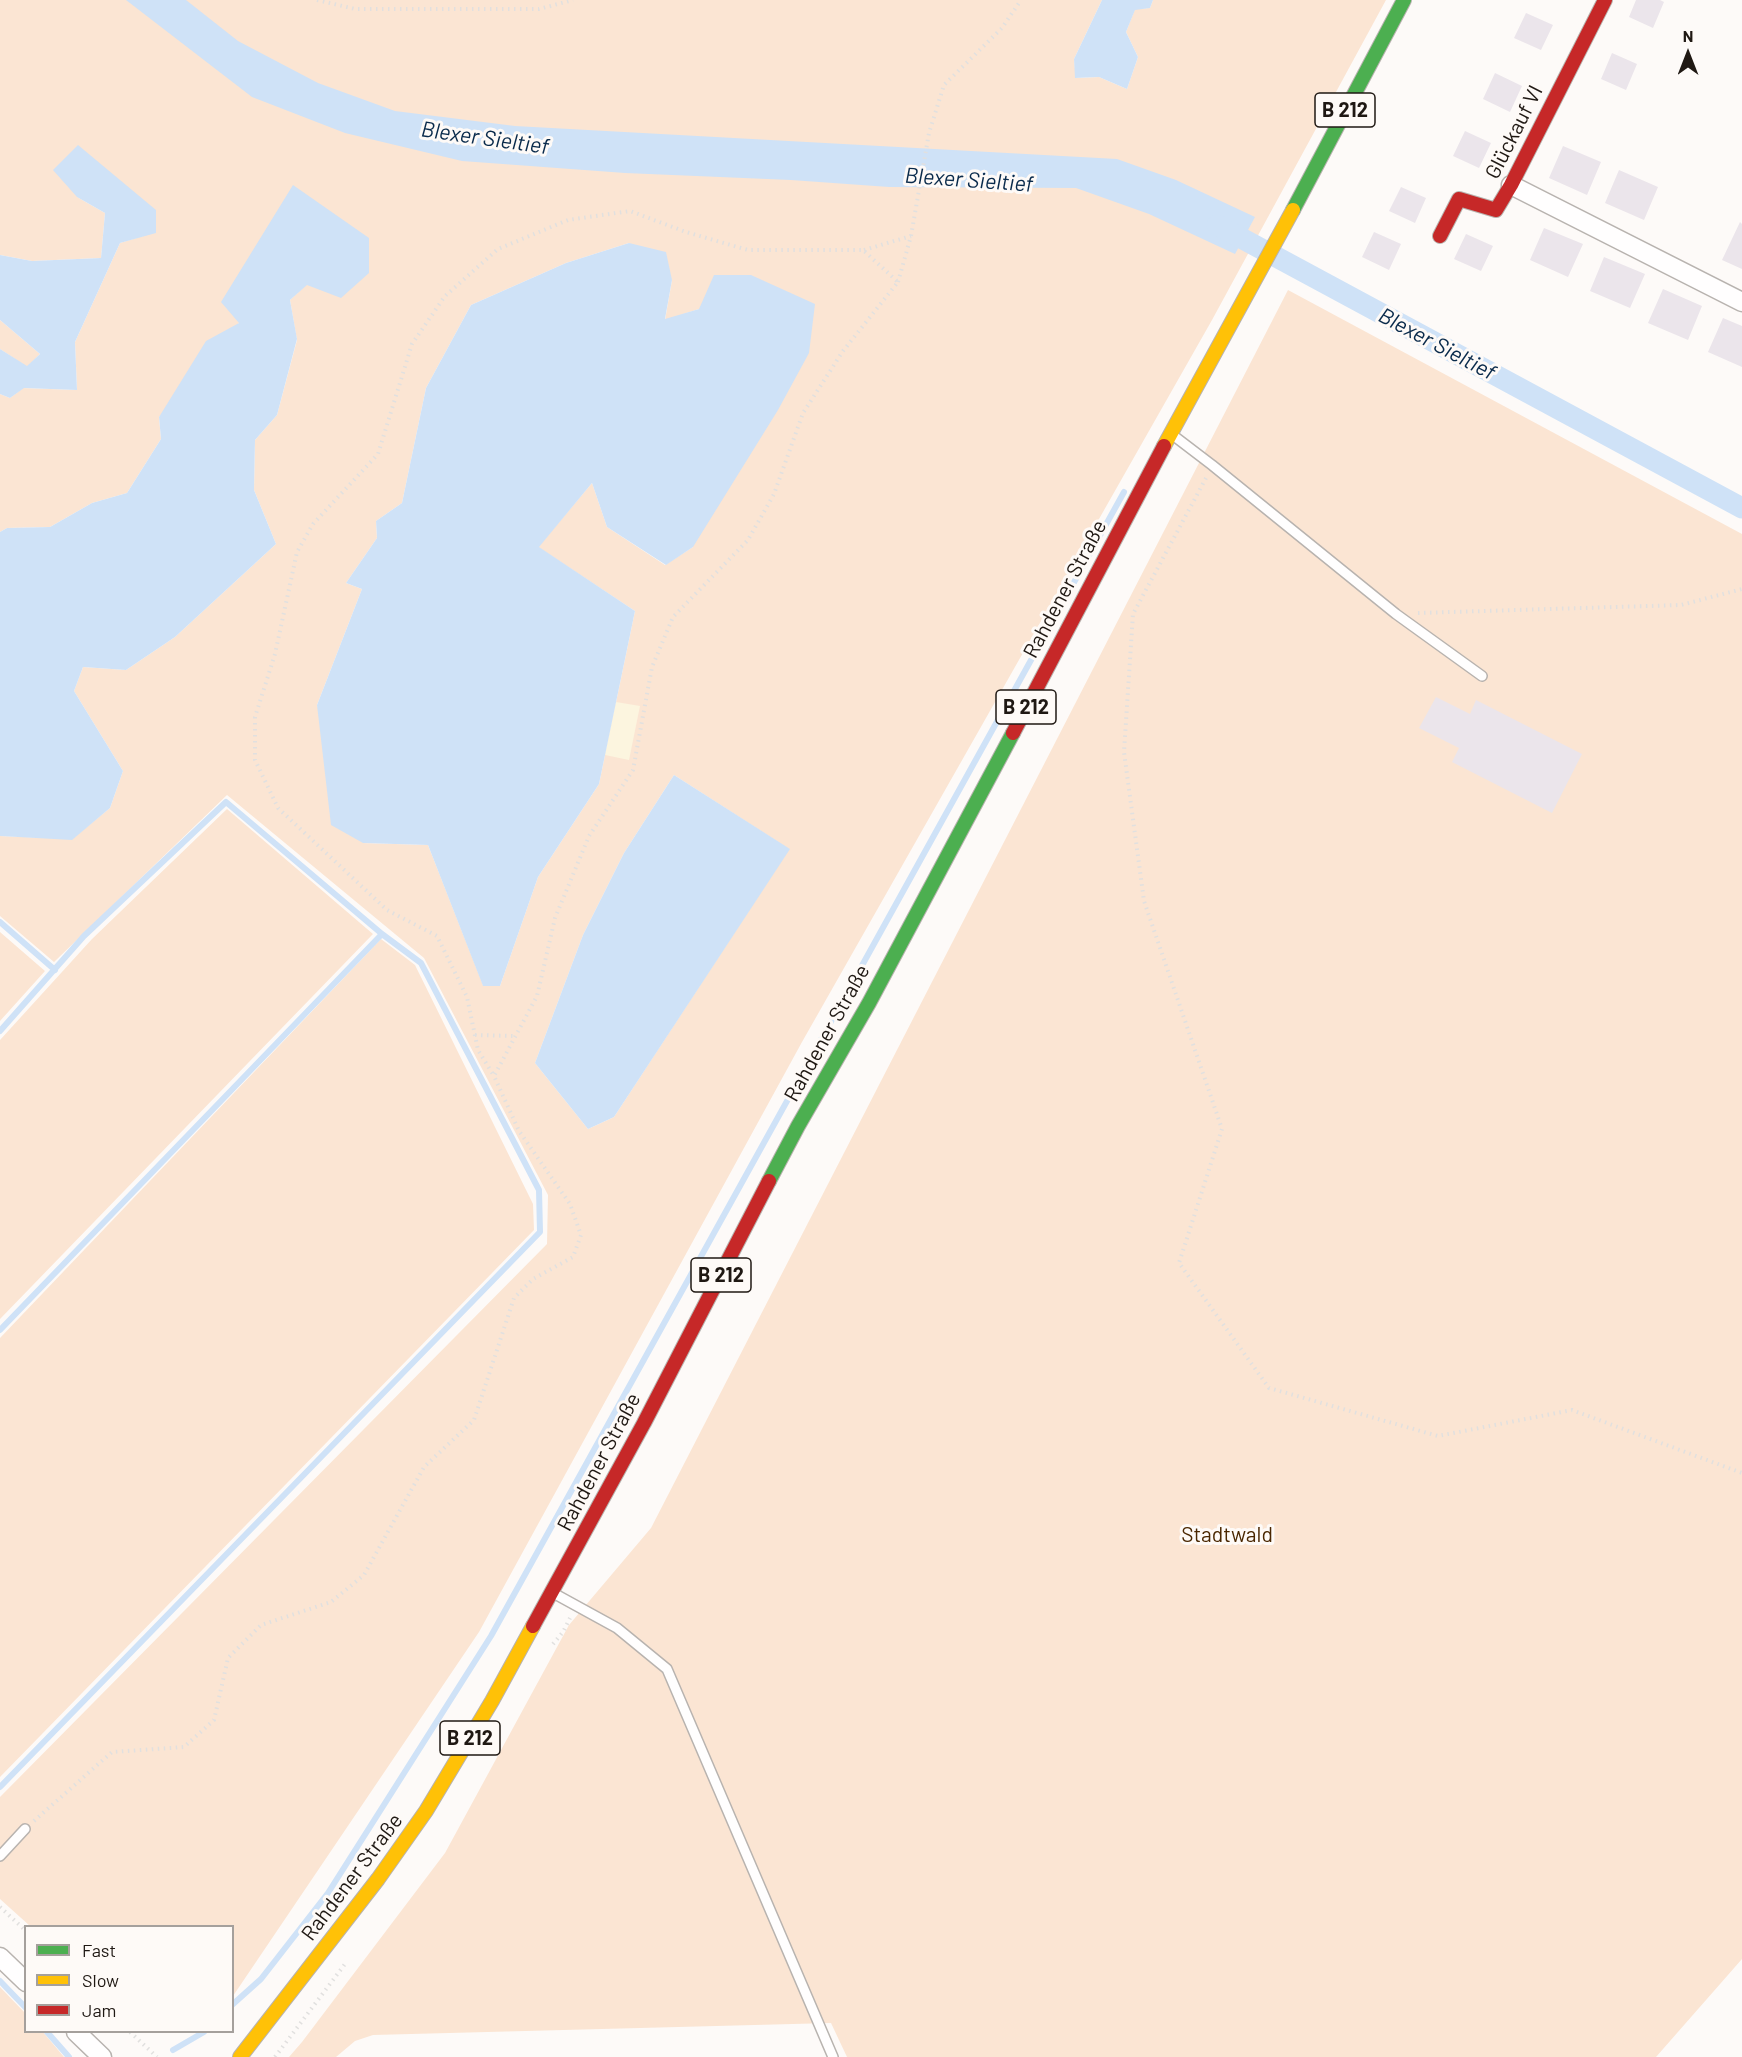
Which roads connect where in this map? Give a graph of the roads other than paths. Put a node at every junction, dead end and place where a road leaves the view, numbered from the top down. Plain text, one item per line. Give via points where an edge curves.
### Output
1 (1404, 0) edge
2 (1605, 0) edge
3 (1511, 185) junction
4 (1440, 236) dead end
5 (1742, 302) edge
6 (1171, 434) junction
7 (1482, 676) dead end
8 (553, 1593) junction
9 (25, 1829) road end
10 (0, 1856) edge
11 (0, 1957) edge
12 (24, 1980) edge
13 (78, 2033) edge
14 (98, 2055) edge
15 (240, 2057) edge
16 (833, 2057) edge

1 - 6 main road, Rahdener Straße / B 212
2 - 3 main road, Glückauf VI
3 - 4 main road, Glückauf VI via 1496,210 1459,199
3 - 5 street
6 - 7 lane via 1396,614
6 - 8 main road, Rahdener Straße / B 212 via 874,993 798,1126
8 - 15 main road, Rahdener Straße / B 212 via 426,1811
8 - 16 lane via 617,1628 667,1669
9 - 10 lane
11 - 12 street
13 - 14 street

